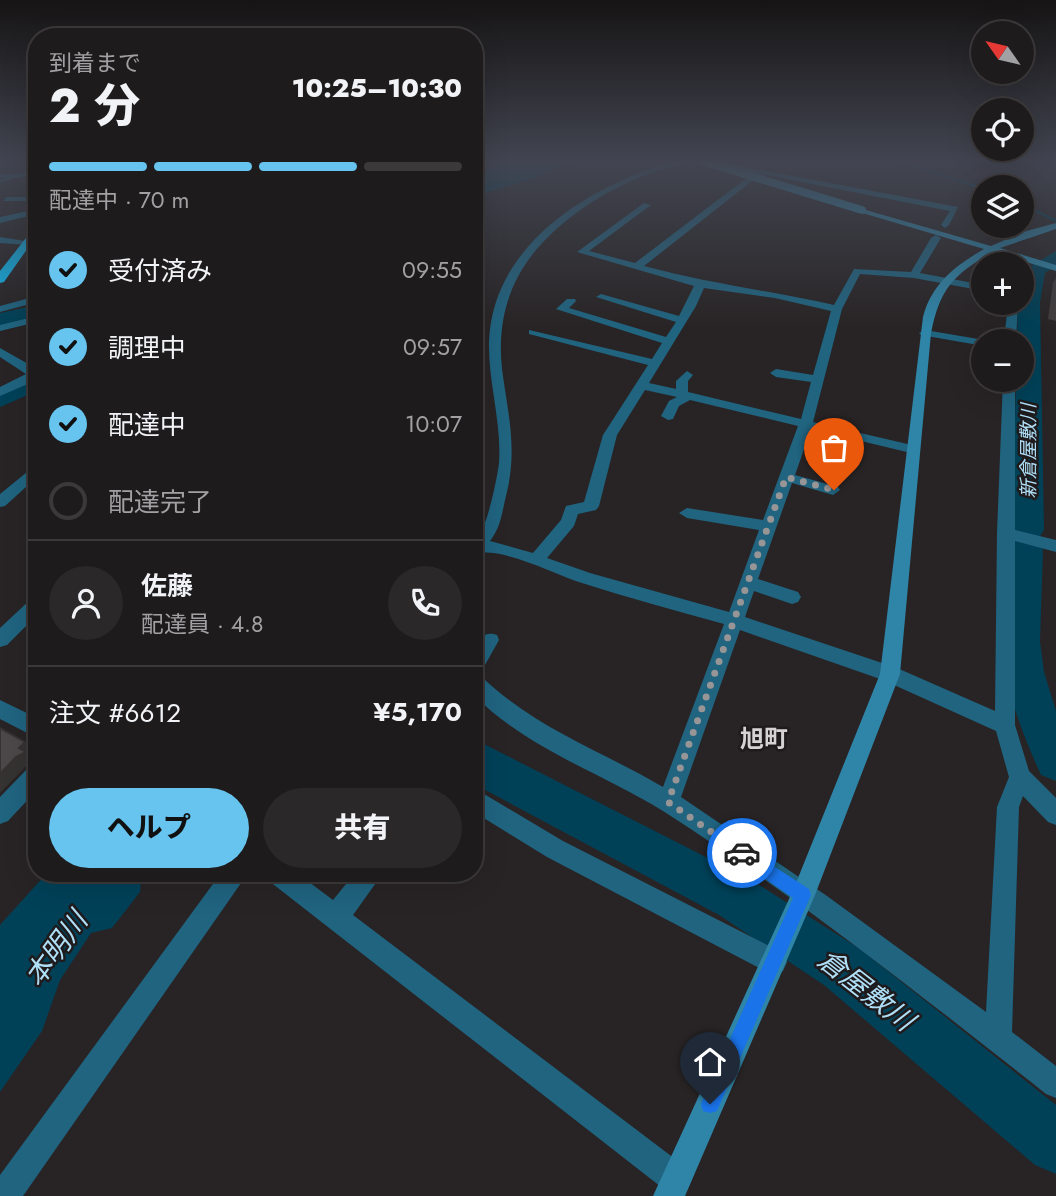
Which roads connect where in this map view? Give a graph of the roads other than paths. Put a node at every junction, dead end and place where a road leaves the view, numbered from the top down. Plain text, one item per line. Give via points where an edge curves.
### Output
1 (18, 217) edge
2 (565, 217) edge
3 (631, 217) edge
4 (701, 217) edge
5 (895, 217) edge
6 (950, 217) edge
7 (0, 220) edge
8 (945, 225) dead end
9 (1056, 226) edge
10 (936, 238) dead end
11 (0, 240) edge
12 (27, 242) joint
13 (996, 247) junction
14 (1012, 252) edge
15 (1034, 258) edge
16 (1034, 259) edge
17 (1056, 262) edge
18 (6, 265) edge
19 (638, 266) junction
20 (1056, 268) edge
21 (914, 275) junction
22 (0, 279) edge
23 (947, 282) junction
24 (700, 284) junction
25 (971, 286) edge
26 (601, 297) dead end
27 (28, 301) edge
28 (571, 301) dead end
29 (0, 309) edge
30 (837, 309) junction
31 (682, 320) junction
32 (28, 321) edge
33 (0, 328) edge
34 (533, 332) dead end
35 (925, 333) junction
36 (669, 341) junction
37 (971, 341) edge
38 (0, 352) edge
39 (655, 363) junction
40 (28, 369) edge
41 (776, 373) dead end
42 (687, 375) dead end
43 (28, 378) edge
44 (818, 379) junction
45 (641, 385) junction
46 (0, 392) edge
47 (1009, 392) edge
48 (685, 395) junction
49 (667, 416) dead end
50 (806, 424) junction
51 (911, 449) junction
52 (786, 477) junction
53 (28, 478) edge
54 (16, 489) junction
55 (834, 490) dead end
56 (28, 491) edge
57 (0, 502) edge
58 (687, 513) dead end
59 (768, 526) junction
60 (1005, 533) junction
61 (483, 538) edge
62 (1056, 546) edge
63 (483, 548) edge
64 (536, 560) junction
65 (748, 582) junction
66 (792, 597) dead end
67 (28, 613) edge
68 (733, 620) junction
69 (0, 640) edge
70 (490, 640) dead end
71 (483, 651) edge
72 (890, 674) junction
73 (483, 693) edge
74 (0, 709) edge
75 (28, 724) edge
76 (1005, 725) junction
77 (1020, 777) junction
78 (28, 783) edge
79 (668, 802) junction
80 (483, 805) edge
81 (1054, 812) edge
82 (0, 813) edge
83 (230, 882) edge
84 (289, 882) edge
85 (364, 882) edge
86 (800, 902) junction
87 (336, 916) junction
88 (778, 954) junction
89 (998, 1038) junction
90 (1056, 1084) edge
91 (672, 1188) edge
92 (4, 1196) edge

1 - 7 street
2 - 61 street via 531,249 505,292 495,334 496,385 507,461 491,528
3 - 19 street via 582,252
4 - 19 street
5 - 13 street
6 - 8 street
9 - 13 street via 1022,233
10 - 21 street
11 - 12 street
12 - 18 highway
13 - 14 street
13 - 23 street
15 - 17 street
16 - 20 street
18 - 22 highway
19 - 24 street
21 - 23 street
21 - 30 street via 857,271
23 - 25 street
23 - 35 street via 933,303
24 - 30 street
24 - 31 street
26 - 31 street
27 - 29 street
28 - 36 street via 561,309
30 - 44 street
31 - 36 street
32 - 33 street
34 - 39 street
35 - 37 street
35 - 51 street
36 - 39 street
38 - 40 street
39 - 45 street
41 - 44 street
42 - 48 street via 682,381
43 - 46 street
44 - 50 street
45 - 48 street
45 - 64 street via 610,435 591,506 571,510 568,522
47 - 60 street
48 - 49 street
48 - 50 street via 738,404
50 - 51 street
50 - 52 street
51 - 72 street
52 - 55 street
52 - 59 street
53 - 54 street
54 - 56 street
54 - 57 street
58 - 59 street
59 - 65 street
60 - 62 street
60 - 76 street
63 - 64 street
64 - 68 street
65 - 66 street
65 - 68 street
67 - 69 street
68 - 72 street
68 - 79 street
70 - 71 street
72 - 76 street
72 - 86 street
73 - 79 street via 546,740
74 - 75 street
76 - 77 street
77 - 81 street
77 - 89 street via 1008,807
78 - 82 street
79 - 86 street
80 - 88 street via 555,849
83 - 92 street
84 - 87 street
85 - 87 street
86 - 88 street
86 - 89 street
87 - 91 street
88 - 91 street
89 - 90 street

